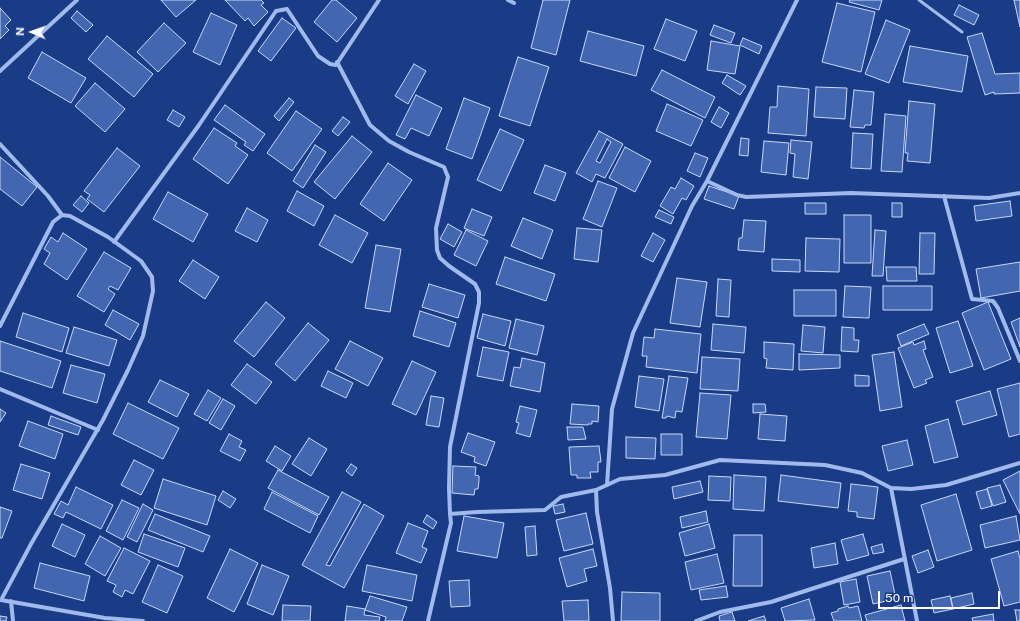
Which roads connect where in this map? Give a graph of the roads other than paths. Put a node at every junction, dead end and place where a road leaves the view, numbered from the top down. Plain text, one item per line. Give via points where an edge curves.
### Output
1 (77, 0) edge
2 (379, 0) edge
3 (508, 0) edge
4 (797, 0) edge
5 (919, 0) edge
6 (514, 4) dead end
7 (962, 32) dead end
8 (337, 62) junction
9 (0, 71) edge
10 (0, 144) edge
11 (707, 181) junction
12 (1020, 193) edge
13 (944, 196) junction
14 (62, 216) junction
15 (114, 242) junction
16 (0, 326) edge
17 (1020, 361) edge
18 (0, 389) edge
19 (98, 430) junction
20 (1020, 463) edge
21 (607, 485) junction
22 (891, 488) junction
23 (596, 490) junction
24 (450, 514) junction
25 (904, 559) junction
26 (1, 600) edge
27 (11, 601) junction
28 (13, 621) edge
29 (142, 621) edge
30 (428, 621) edge
31 (613, 621) edge
32 (696, 621) edge
33 (917, 621) edge

1 - 9 street
2 - 8 street
3 - 6 street
4 - 11 street
5 - 7 lane
8 - 15 street via 336,65 330,64 318,56 287,9 276,11 199,125
8 - 24 street via 370,125 389,141 444,167 448,177 436,228 437,250 440,258 448,266 475,284 479,292 479,303 450,447
10 - 14 street via 48,196
11 - 13 street via 746,197 851,193
11 - 21 street via 692,206 632,333 612,409
12 - 13 street via 989,198
13 - 17 street via 972,299 993,301
14 - 15 street via 70,216
14 - 16 street via 53,222
15 - 19 street via 141,261 152,277 153,291 143,336
18 - 19 street
19 - 26 street
20 - 22 street via 946,485 911,489
21 - 22 street via 620,479 665,475 720,460 731,460 824,465 862,473
21 - 23 street
22 - 25 street
23 - 24 street via 561,497 545,510
23 - 31 street
24 - 30 street via 451,523
25 - 32 street via 771,602 720,612
25 - 33 street
26 - 27 street
27 - 28 street
27 - 29 street via 105,618

